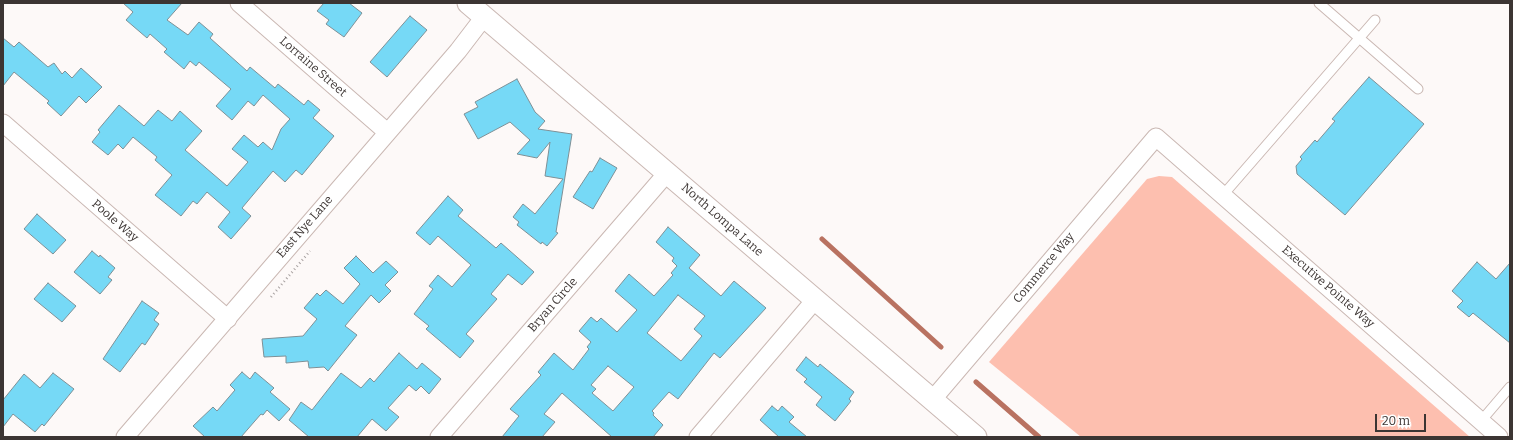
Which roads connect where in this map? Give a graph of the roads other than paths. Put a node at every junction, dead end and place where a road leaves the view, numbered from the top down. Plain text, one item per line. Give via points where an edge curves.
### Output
1 (239, 3) edge
2 (468, 3) edge
3 (1319, 3) edge
4 (484, 17) junction
5 (1375, 20) dead end
6 (1359, 38) junction
7 (1418, 89) dead end
8 (3, 123) edge
9 (387, 132) junction
10 (1156, 137) joint
11 (667, 173) junction
12 (1223, 195) junction
13 (815, 300) junction
14 (228, 319) junction
15 (1510, 387) edge
16 (932, 399) junction
17 (1481, 421) junction
18 (125, 437) edge
19 (439, 437) edge
20 (698, 437) edge
21 (976, 437) edge
22 (1499, 437) edge

1 - 9 street, Lorraine Street
2 - 4 street, North Lompa Lane
3 - 6 lane
4 - 9 street, East Nye Lane via 458,51
4 - 11 street, North Lompa Lane
5 - 6 lane
6 - 7 lane
6 - 12 lane
8 - 14 street, Poole Way
9 - 14 street, East Nye Lane
10 - 12 street, Executive Pointe Way
10 - 16 street, Commerce Way
11 - 13 street, North Lompa Lane
11 - 19 street, Bryan Circle
12 - 17 street, Executive Pointe Way
13 - 16 street, North Lompa Lane
13 - 20 street
14 - 18 street, East Nye Lane
15 - 17 lane
16 - 21 street, North Lompa Lane
17 - 22 street, Executive Pointe Way

